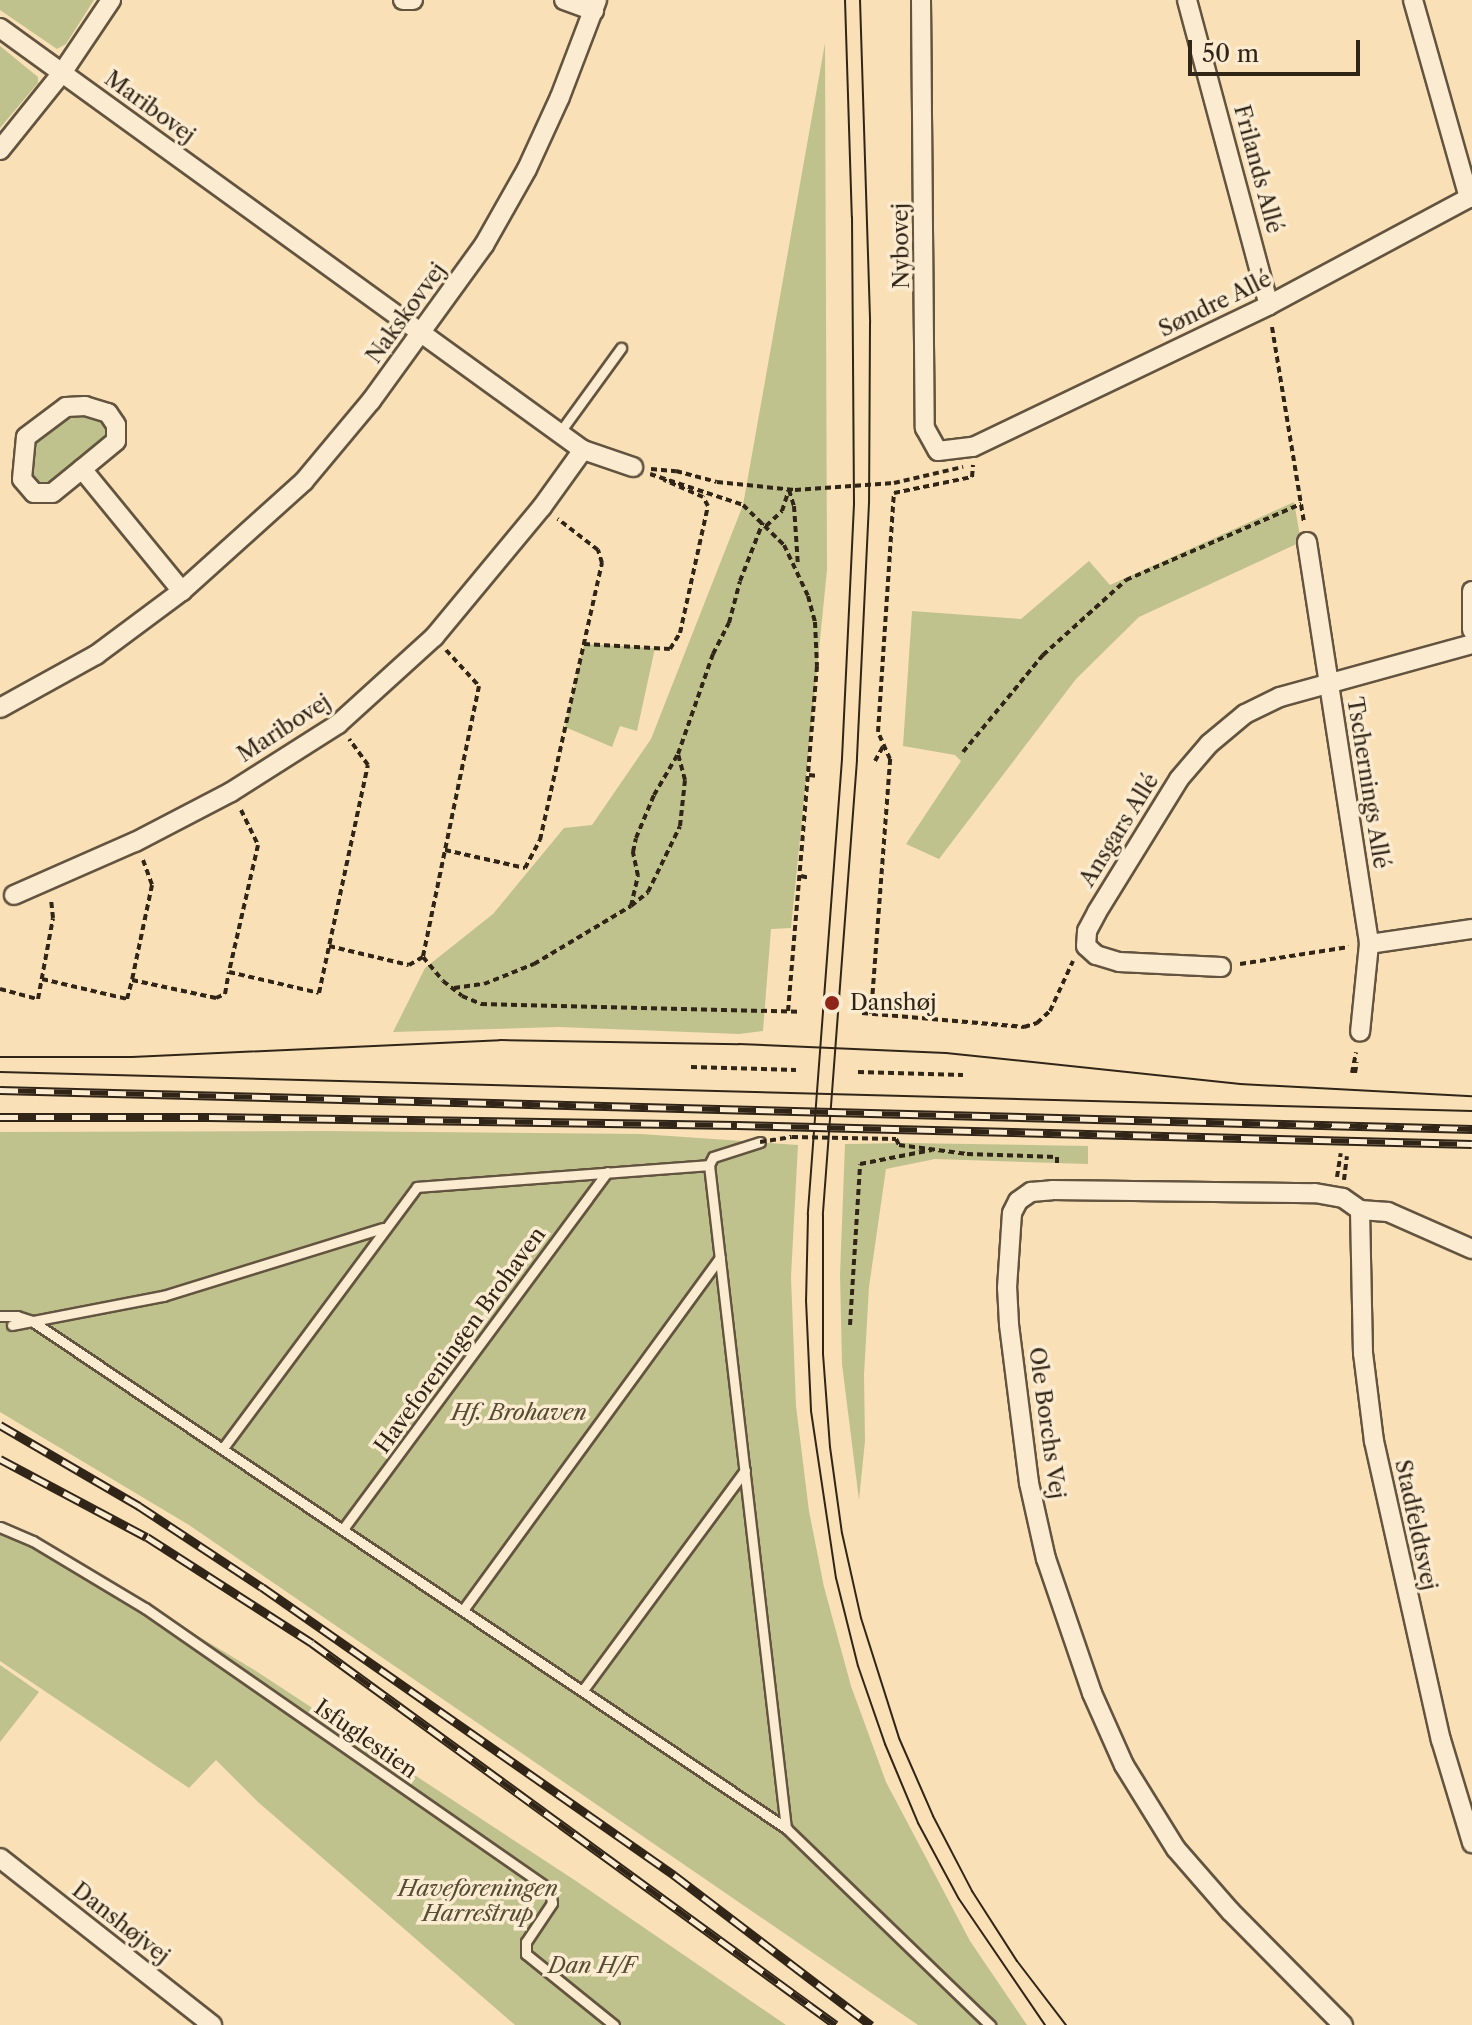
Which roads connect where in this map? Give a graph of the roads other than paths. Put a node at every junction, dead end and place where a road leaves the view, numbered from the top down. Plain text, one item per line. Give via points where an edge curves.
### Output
1 (111, 0) edge
2 (403, 0) edge
3 (413, 0) edge
4 (564, 0) edge
5 (921, 0) edge
6 (1187, 0) edge
7 (1413, 0) edge
8 (596, 5) edge
9 (0, 28) edge
10 (62, 73) junction
11 (0, 150) edge
12 (1470, 197) edge
13 (1269, 305) junction
14 (422, 333) junction
15 (621, 348) dead end
16 (560, 432) junction
17 (973, 447) joint
18 (583, 450) junction
19 (633, 467) road end
20 (82, 469) junction
21 (1307, 542) road end
22 (182, 591) junction
23 (1472, 591) edge
24 (1472, 630) edge
25 (1472, 644) edge
26 (1328, 681) junction
27 (0, 708) edge
28 (14, 895) dead end
29 (1470, 928) edge
30 (1369, 944) junction
31 (1221, 967) road end
32 (1360, 1032) dead end
33 (760, 1142) road end
34 (709, 1165) junction
35 (607, 1172) junction
36 (1360, 1210) junction
37 (385, 1228) junction
38 (1472, 1249) edge
39 (720, 1258) junction
40 (0, 1316) edge
41 (32, 1321) junction
42 (12, 1325) dead end
43 (223, 1448) junction
44 (745, 1470) junction
45 (0, 1527) edge
46 (343, 1529) junction
47 (463, 1610) junction
48 (583, 1690) junction
49 (786, 1828) junction
50 (1472, 1843) edge
51 (0, 1858) edge
52 (212, 2025) edge
53 (614, 2025) edge
54 (990, 2025) edge
55 (1343, 2025) edge

1 - 10 street
2 - 3 street
4 - 8 street, Nakskovvej
5 - 17 street, Nybovej via 925,428 938,451
6 - 13 street, Frilands Allé
7 - 12 street
8 - 14 street, Nakskovvej via 527,169 484,245
9 - 10 street, Maribovej
10 - 11 street
10 - 14 street, Maribovej
12 - 13 street, Søndre Allé
13 - 17 street, Søndre Allé
14 - 16 street, Maribovej
14 - 22 street, Nakskovvej via 304,481
15 - 16 lane
16 - 18 street, Maribovej
18 - 19 street, Maribovej
18 - 28 street, Maribovej via 434,637 338,724 231,792 135,842
20 - 20 street via 116,441 116,425 108,413 66,407 26,437 22,479 34,493 52,493
20 - 22 street
21 - 26 street, Tschernings Allé
22 - 27 street, Nakskovvej via 96,655
23 - 24 street
25 - 26 street, Ansgars Allé
26 - 30 street, Tschernings Allé
26 - 31 street, Ansgars Allé via 1245,714 1209,744 1179,779 1087,931 1086,946 1119,962
29 - 30 street
30 - 32 street, Tschernings Allé
33 - 34 lane via 713,1157
34 - 35 lane
34 - 39 lane
35 - 37 lane via 417,1187
35 - 46 lane, Haveforeningen Brohaven
36 - 38 street, Ole Borchs Vej via 1388,1212
36 - 50 street, Stadfeldtsvej via 1363,1353 1374,1441 1441,1740
36 - 55 street, Ole Borchs Vej via 1334,1195 1031,1192 1012,1213 1007,1288 1017,1405 1046,1559 1087,1679 1124,1765 1183,1857
37 - 41 lane via 163,1296
37 - 43 lane
39 - 44 lane
39 - 47 lane
40 - 41 lane
41 - 42 lane
41 - 43 lane
43 - 46 lane
44 - 48 lane
44 - 49 lane
45 - 53 lane, Isfuglestien via 145,1608 550,1889 552,1903 526,1942 526,1954
46 - 47 lane
47 - 48 lane
48 - 49 lane
49 - 54 lane
51 - 52 street, Danshøjvej

